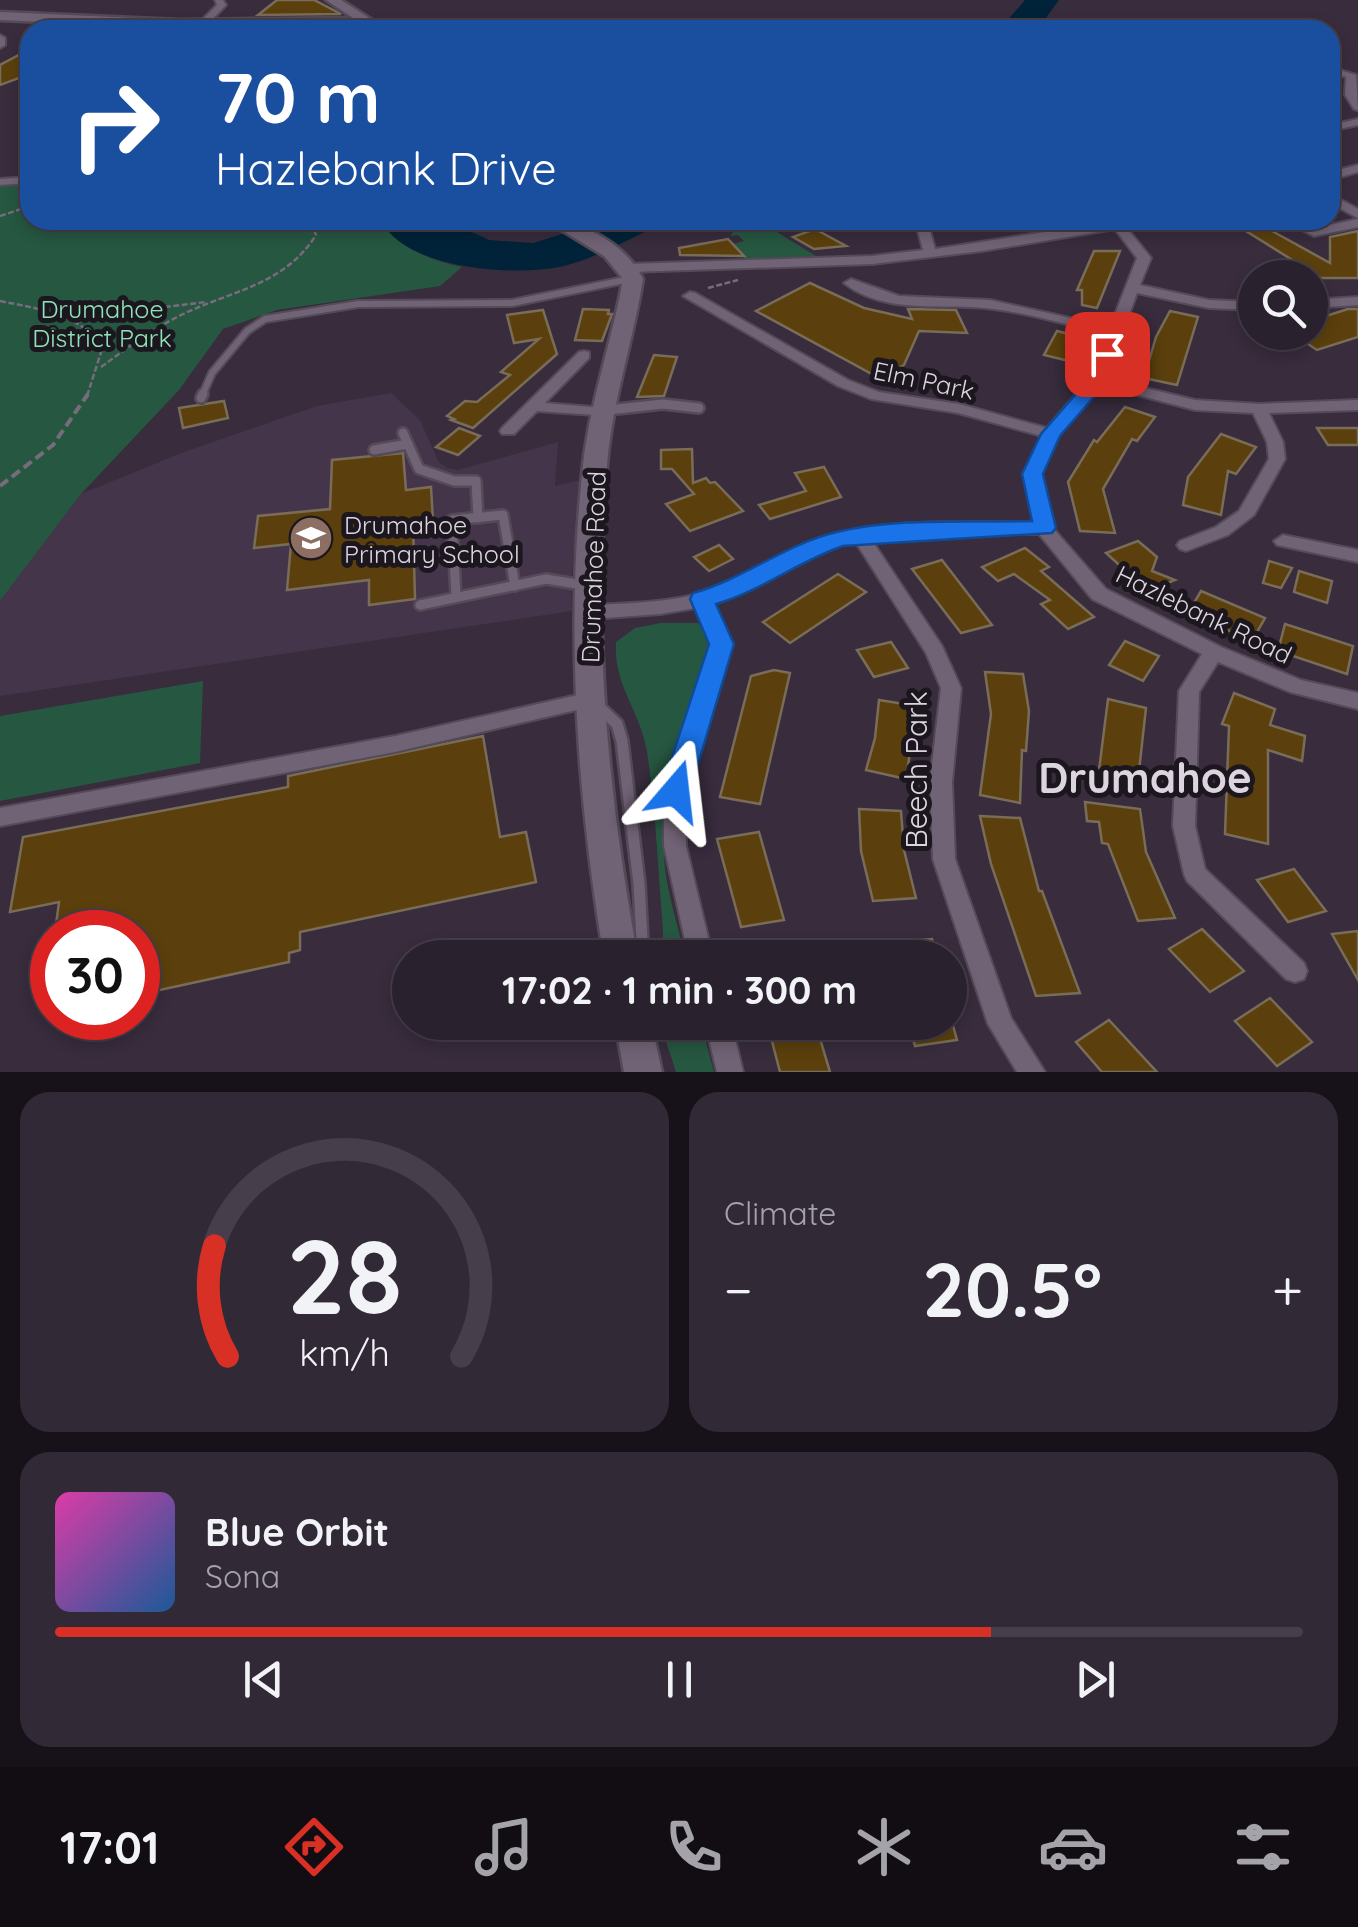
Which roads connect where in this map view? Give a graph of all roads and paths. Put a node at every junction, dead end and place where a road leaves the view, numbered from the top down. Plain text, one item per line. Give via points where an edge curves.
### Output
1 (44, 0) edge
2 (219, 0) edge
3 (332, 0) edge
4 (0, 16) edge
5 (20, 18) junction
6 (94, 20) edge
7 (207, 20) edge
8 (364, 20) edge
9 (0, 39) edge
10 (1340, 73) edge
11 (1358, 108) edge
12 (314, 230) edge
13 (569, 230) edge
14 (923, 230) edge
15 (1092, 230) edge
16 (1122, 230) edge
17 (930, 254) junction
18 (627, 268) junction
19 (752, 277) dead end
20 (851, 283) dead end
21 (1135, 288) junction
22 (690, 296) joint
23 (0, 301) edge
24 (1358, 301) edge
25 (210, 302) junction
26 (1328, 303) edge
27 (1238, 305) edge
28 (72, 318) junction
29 (1117, 332) junction
30 (584, 355) dead end
31 (97, 369) junction
32 (1096, 380) junction
33 (200, 398) dead end
34 (1358, 405) edge
35 (532, 406) junction
36 (700, 408) dead end
37 (1259, 409) junction
38 (604, 411) junction
39 (508, 430) dead end
40 (403, 433) dead end
41 (1051, 434) junction
42 (408, 444) junction
43 (374, 450) dead end
44 (0, 486) edge
45 (478, 518) junction
46 (1044, 528) junction
47 (860, 536) junction
48 (1283, 541) dead end
49 (1186, 544) dead end
50 (1358, 556) edge
51 (515, 586) junction
52 (456, 596) junction
53 (591, 599) junction
54 (702, 599) junction
55 (420, 605) dead end
56 (1214, 652) junction
57 (592, 700) junction
58 (1358, 701) edge
59 (0, 817) edge
60 (695, 935) junction
61 (617, 940) edge
62 (644, 940) edge
63 (680, 940) edge
64 (696, 940) edge
65 (1295, 970) dead end
66 (637, 1040) edge
67 (722, 1040) edge
68 (643, 1072) edge
69 (730, 1072) edge
70 (1032, 1072) edge

1 - 5 street
2 - 7 street via 222,5
3 - 8 street
4 - 5 street
5 - 6 street
5 - 9 street
10 - 11 street via 1351,76 1350,95
12 - 25 path via 300,258 259,284
13 - 18 street
14 - 17 street
15 - 17 street
16 - 21 street, Hazlebank Road via 1144,258
17 - 18 street
18 - 33 lane via 512,303 358,304 265,319 212,373
18 - 38 street, Drumahoe Road
19 - 22 path
20 - 29 street via 900,303 1003,306
21 - 27 street
21 - 29 street, Hazlebank Road
22 - 41 street, Elm Park via 876,396
23 - 28 path
24 - 26 street
25 - 28 path
25 - 31 path
28 - 31 path via 103,346
29 - 32 street, Hazlebank Road
30 - 35 street
31 - 44 path via 70,428 52,450
32 - 37 street via 1195,405
32 - 41 street, Hazlebank Road
34 - 37 street
35 - 38 street
35 - 39 street
36 - 38 lane via 663,404
37 - 49 street via 1277,459 1245,515
38 - 53 street, Drumahoe Road via 595,464
40 - 42 lane
41 - 46 street, Hazlebank Road via 1032,474
42 - 43 lane
42 - 45 lane via 419,469 476,481
45 - 51 lane via 503,515
45 - 52 lane via 452,520
46 - 47 street
46 - 56 street, Hazlebank Road via 1099,594
47 - 54 street via 806,550
47 - 70 street, Beech Park via 936,651 951,688 941,782 944,859 1001,1024
48 - 50 street
51 - 52 lane
51 - 53 lane via 546,579
52 - 55 lane
53 - 54 street via 652,608
53 - 57 street, Drumahoe Road
54 - 60 street via 722,644 676,791 675,846
56 - 58 street, Hazlebank Road via 1297,687
56 - 65 street via 1189,691 1184,826 1195,874
57 - 59 street
57 - 61 street, Drumahoe Road via 605,879
57 - 62 lane via 618,724
60 - 63 path
60 - 64 street
66 - 68 street
67 - 69 street

